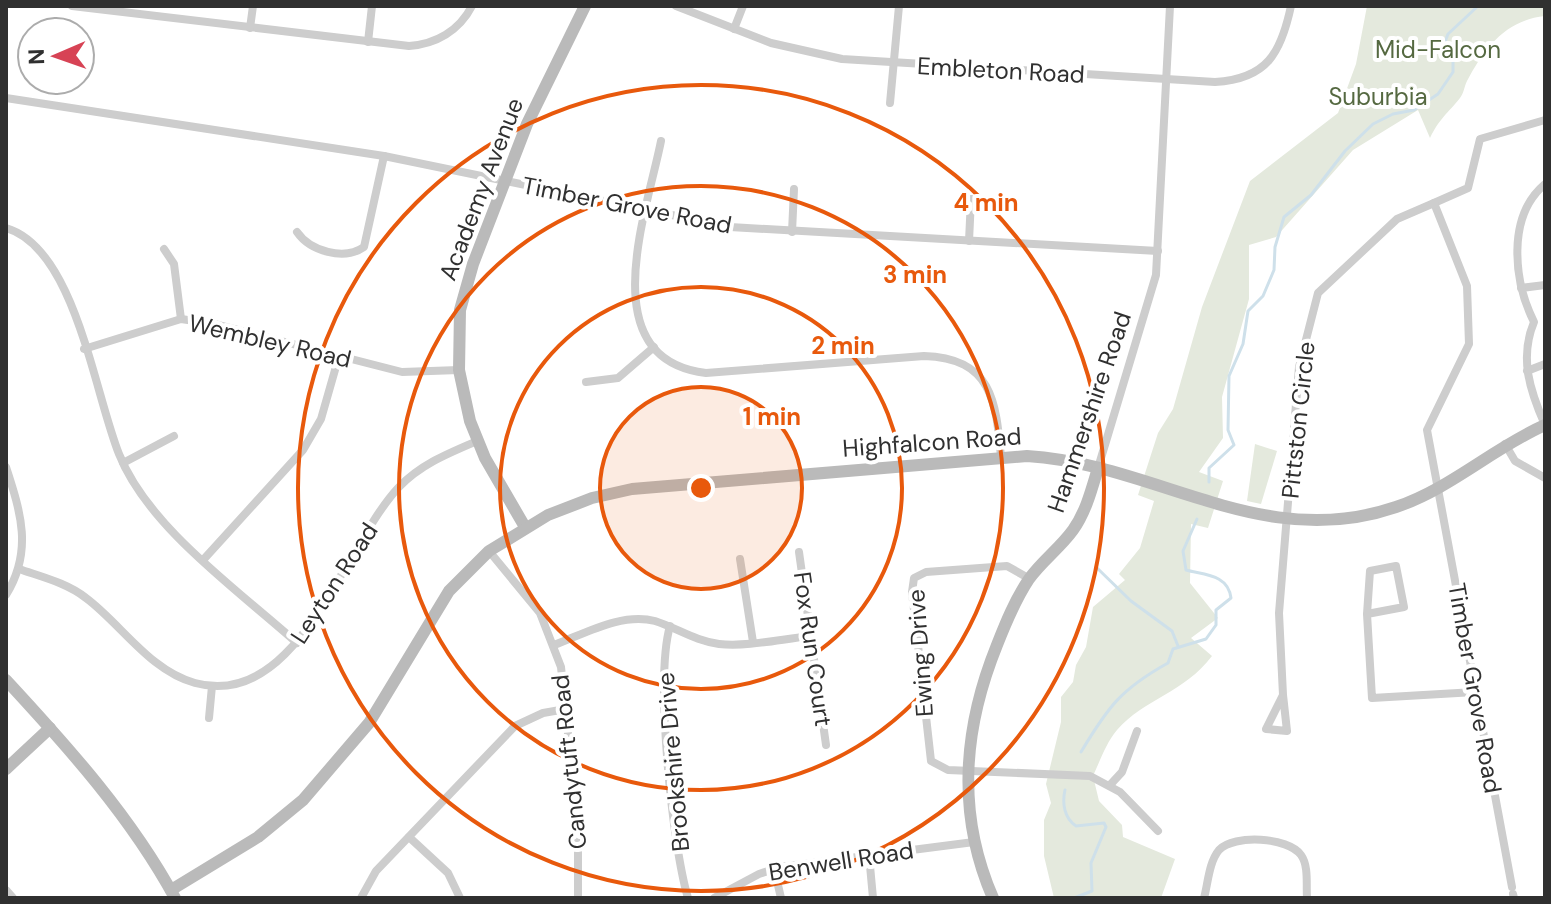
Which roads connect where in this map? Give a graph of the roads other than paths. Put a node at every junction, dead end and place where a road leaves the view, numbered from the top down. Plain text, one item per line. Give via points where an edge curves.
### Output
1 (72, 6) edge
2 (253, 6) edge
3 (372, 6) edge
4 (472, 6) edge
5 (585, 6) edge
6 (676, 6) edge
7 (743, 6) edge
8 (899, 6) edge
9 (1170, 6) edge
10 (1291, 6) edge
11 (132, 10) edge
12 (250, 28) junction
13 (734, 29) junction
14 (368, 42) junction
15 (892, 64) junction
16 (1167, 79) junction
17 (6, 98) edge
18 (890, 103) dead end
19 (1545, 120) edge
20 (661, 141) dead end
21 (384, 156) junction
22 (505, 181) junction
23 (1545, 184) edge
24 (794, 189) dead end
25 (971, 199) dead end
26 (1434, 203) junction
27 (647, 212) junction
28 (6, 228) edge
29 (297, 232) dead end
30 (792, 232) junction
31 (969, 241) junction
32 (164, 249) dead end
33 (1158, 251) junction
34 (1545, 285) edge
35 (1521, 288) junction
36 (181, 319) junction
37 (654, 347) junction
38 (84, 349) junction
39 (339, 356) junction
40 (1545, 364) edge
41 (459, 370) junction
42 (1527, 371) junction
43 (586, 382) dead end
44 (1545, 425) edge
45 (174, 436) dead end
46 (477, 441) junction
47 (1505, 444) junction
48 (1001, 457) junction
49 (123, 463) junction
50 (6, 467) edge
51 (1098, 468) junction
52 (1545, 478) edge
53 (1440, 488) junction
54 (1287, 520) junction
55 (525, 527) junction
56 (489, 551) junction
57 (799, 552) dead end
58 (204, 559) junction
59 (740, 559) dead end
60 (19, 569) junction
61 (1030, 579) junction
62 (6, 595) edge
63 (1367, 614) junction
64 (670, 626) junction
65 (811, 636) junction
66 (753, 642) junction
67 (297, 643) junction
68 (554, 645) junction
69 (6, 680) edge
70 (212, 686) junction
71 (1475, 692) junction
72 (1283, 695) dead end
73 (566, 709) junction
74 (209, 718) dead end
75 (50, 728) junction
76 (1137, 731) dead end
77 (826, 745) dead end
78 (6, 769) edge
79 (967, 771) junction
80 (1110, 785) junction
81 (1158, 831) dead end
82 (409, 837) junction
83 (974, 842) junction
84 (869, 855) junction
85 (774, 868) junction
86 (6, 890) edge
87 (1513, 893) edge
88 (173, 894) edge
89 (13, 898) edge
90 (361, 898) edge
91 (460, 898) edge
92 (578, 898) edge
93 (688, 898) edge
94 (714, 898) edge
95 (781, 898) edge
96 (873, 898) edge
97 (993, 898) edge
98 (1204, 898) edge
99 (1307, 898) edge

1 - 11 street
2 - 12 street
3 - 14 street
4 - 14 street via 462,22 432,42
5 - 22 street, Academy Avenue
6 - 13 street, Embleton Road
7 - 13 street
8 - 15 street
9 - 16 street, Hammershire Road
10 - 16 street, Embleton Road via 1280,47 1259,69 1232,81
11 - 12 street
12 - 14 street
13 - 15 street, Embleton Road via 818,54
15 - 16 street, Embleton Road
15 - 18 street
16 - 33 street, Hammershire Road
17 - 21 street, Timber Grove Road
19 - 26 street, Pittston Circle via 1480,139 1468,188
20 - 27 street
21 - 22 street, Timber Grove Road
21 - 29 street via 364,247 341,254 309,245
22 - 27 street, Timber Grove Road
22 - 41 street, Academy Avenue via 465,289 458,329
23 - 35 street via 1531,199 1520,227
24 - 30 street
25 - 31 street
26 - 53 street via 1467,286 1469,344 1427,430
26 - 54 street, Pittston Circle via 1397,219 1318,293 1299,367
27 - 30 street, Timber Grove Road
27 - 37 street via 632,294 639,325
28 - 38 street via 26,236 57,270
30 - 31 street, Timber Grove Road
31 - 33 street, Timber Grove Road
32 - 36 street via 174,264
33 - 51 street, Hammershire Road via 1148,306
34 - 35 street
35 - 42 street via 1534,322
36 - 38 street, Wembley Road
36 - 39 street, Wembley Road
37 - 43 street via 618,378
37 - 48 street via 678,366 706,373 948,358 987,384 996,405
38 - 49 street
39 - 41 street, Wembley Road via 402,372
39 - 58 street via 321,419 303,450
40 - 42 street
41 - 46 street, Academy Avenue
42 - 44 street
44 - 47 street, Highfalcon Road
45 - 49 street
46 - 55 street, Academy Avenue
46 - 67 street, Leyton Road via 434,460 399,487
47 - 52 street via 1515,461
47 - 53 street, Highfalcon Road
48 - 51 street, Highfalcon Road via 1051,457
48 - 55 street, Highfalcon Road via 632,489 573,504
49 - 58 street via 139,496
50 - 60 street via 23,521
51 - 54 street, Highfalcon Road via 1245,513
51 - 61 street, Hammershire Road via 1073,530
53 - 54 street, Highfalcon Road via 1356,518
53 - 71 street, Timber Grove Road
54 - 72 street, Pittston Circle via 1279,613
55 - 56 street, Highfalcon Road
56 - 68 street, Candytuft Road via 540,613
56 - 88 street, Highfalcon Road via 434,611 369,723 327,775 258,837
57 - 65 street, Fox Run Court
58 - 67 street
59 - 66 street
60 - 62 street
60 - 70 street, Leyton Road via 75,590 170,672
61 - 79 street, Hammershire Road via 985,674 971,725
61 - 79 street, Ewing Drive via 1007,566 926,572 912,584 928,756 941,768
63 - 63 street via 1370,571 1396,566 1404,607
63 - 71 street via 1372,698
64 - 66 street via 708,642
64 - 68 street via 625,620
64 - 93 street, Brookshire Drive via 665,644 668,743
65 - 66 street
65 - 77 street, Fox Run Court
67 - 70 street, Leyton Road via 266,673
68 - 73 street, Candytuft Road
69 - 75 street
70 - 74 street
71 - 87 street, Timber Grove Road
73 - 82 street via 515,726
73 - 92 street, Candytuft Road via 578,829
75 - 78 street
75 - 88 street via 128,824
76 - 80 street via 1122,772
79 - 80 street via 1070,773
79 - 83 street, Hammershire Road
80 - 81 street
82 - 90 street via 376,871
82 - 91 street via 448,873
83 - 84 street, Benwell Road
83 - 97 street, Hammershire Road
84 - 85 street, Benwell Road
84 - 96 street
85 - 94 street, Benwell Road
85 - 95 street
86 - 89 street
98 - 99 street via 1217,854 1228,843 1249,840 1298,851 1306,867

